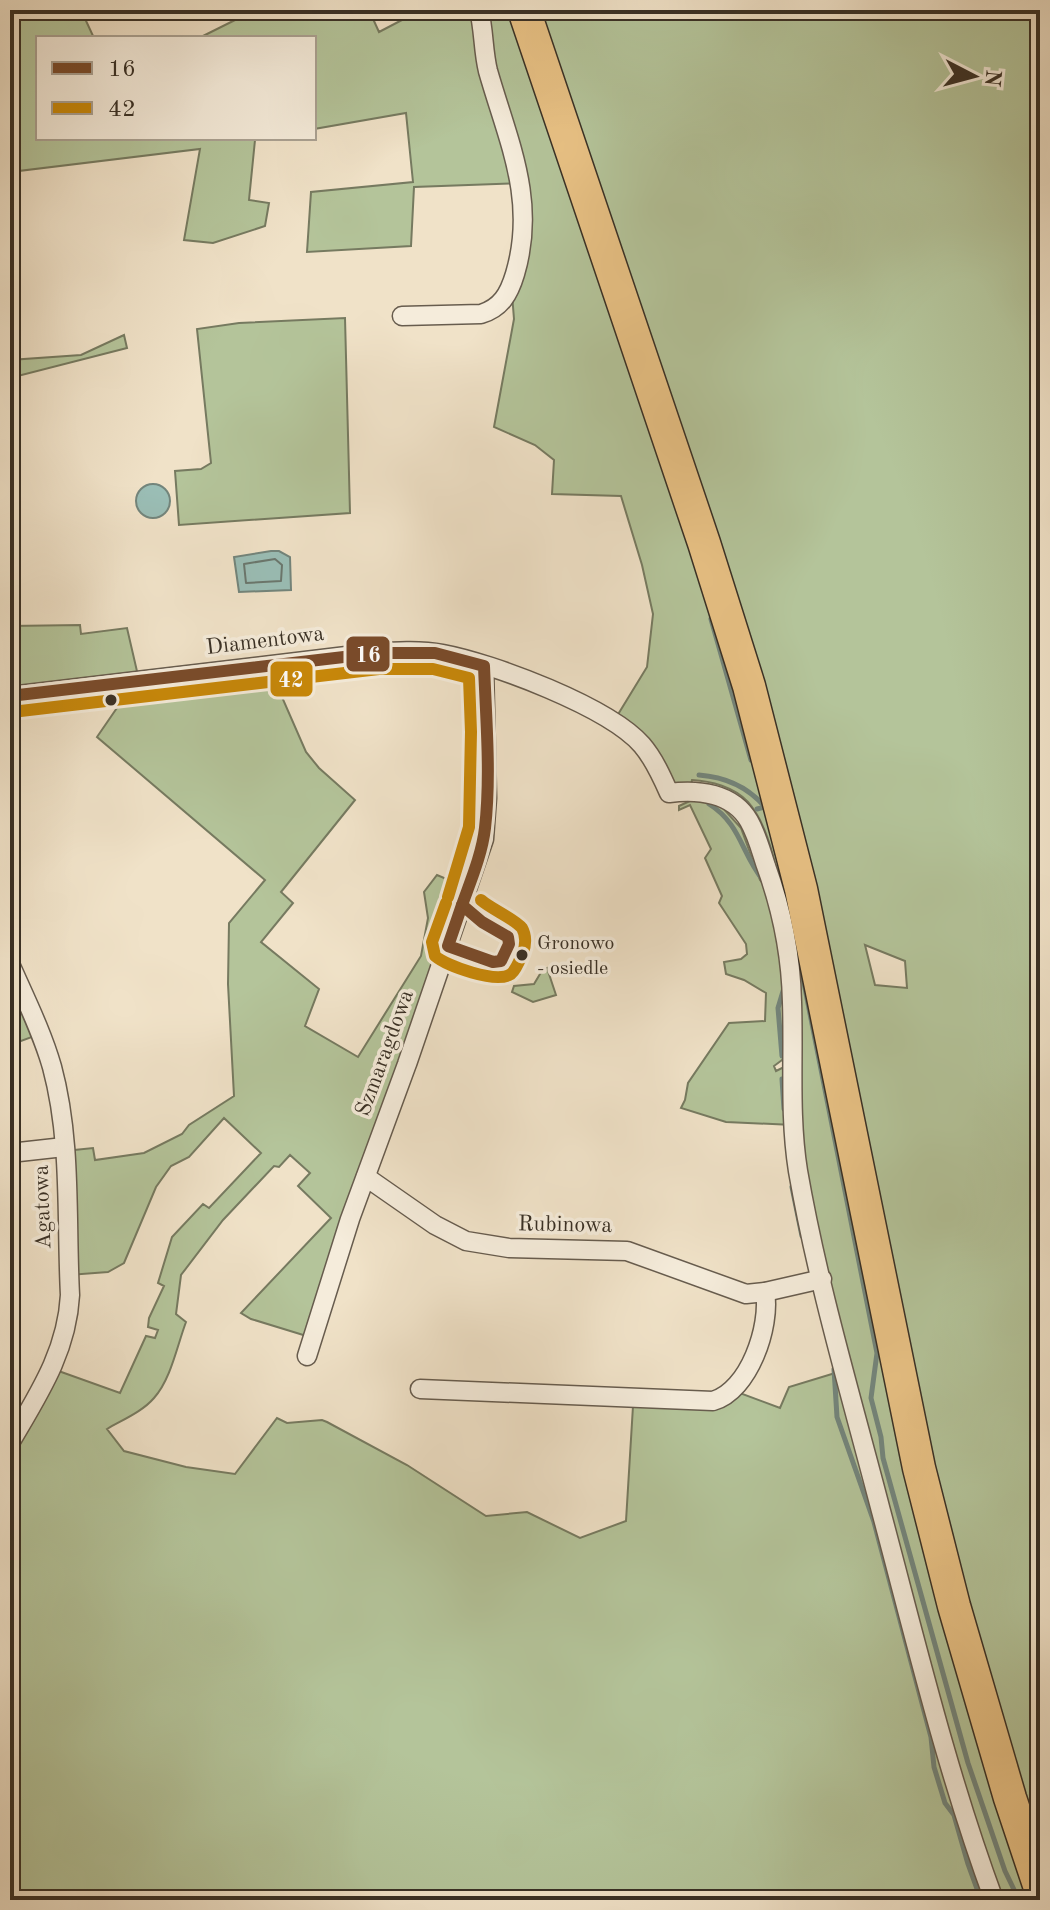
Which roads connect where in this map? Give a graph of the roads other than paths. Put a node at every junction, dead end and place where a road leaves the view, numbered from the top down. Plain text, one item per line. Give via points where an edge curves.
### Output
1 (479, 10) edge
2 (524, 10) edge
3 (402, 316) dead end
4 (484, 666) junction
5 (10, 696) edge
6 (10, 964) edge
7 (64, 1147) junction
8 (10, 1153) edge
9 (366, 1177) junction
10 (822, 1279) junction
11 (765, 1292) junction
12 (307, 1356) dead end
13 (420, 1389) dead end
14 (16, 1420) edge
15 (10, 1443) edge
16 (1040, 1888) edge
17 (994, 1900) edge

1 - 3 street via 487,67 520,173 520,256 504,298 491,311
2 - 16 highway via 749,686 801,889 919,1468 958,1620
4 - 5 street, Diamentowa via 435,653 378,653
4 - 9 street, Szmaragdowa via 484,839
4 - 10 street, Diamentowa via 614,721 643,747 669,793 702,792 737,807 749,822 778,898 790,966 797,1167
6 - 7 street, Agatowa via 52,1067
7 - 8 street
7 - 14 street, Agatowa via 68,1319 53,1369
9 - 11 street, Rubinowa via 446,1232 472,1243 627,1251 746,1294
9 - 12 street, Szmaragdowa
10 - 11 street, Rubinowa
10 - 17 street via 942,1743
11 - 13 street via 766,1324 743,1377 732,1392 713,1401
14 - 15 street, Agatowa

